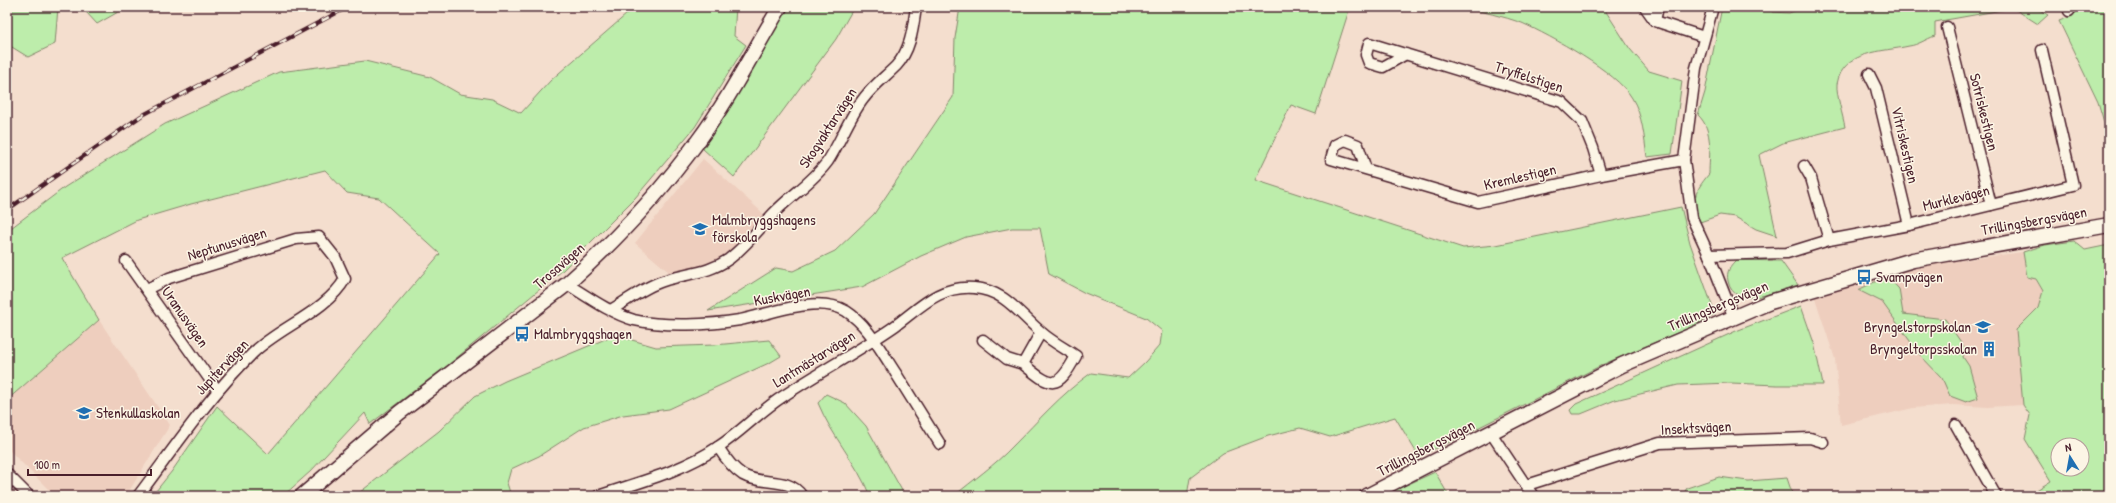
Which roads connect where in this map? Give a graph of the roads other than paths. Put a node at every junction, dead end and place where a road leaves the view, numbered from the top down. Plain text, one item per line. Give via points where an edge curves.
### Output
1 (780, 7) edge
2 (916, 7) edge
3 (1645, 7) edge
4 (1658, 7) edge
5 (1713, 7) edge
6 (1655, 21) junction
7 (1947, 27) dead end
8 (1704, 37) junction
9 (2042, 50) dead end
10 (1406, 54) dead end
11 (1869, 74) dead end
12 (1684, 160) junction
13 (1804, 166) dead end
14 (1366, 169) dead end
15 (1601, 175) junction
16 (1991, 205) junction
17 (2109, 225) edge
18 (1909, 226) junction
19 (319, 237) joint
20 (1829, 240) junction
21 (1709, 255) junction
22 (126, 261) dead end
23 (567, 284) junction
24 (147, 289) junction
25 (611, 310) junction
26 (1734, 318) junction
27 (1041, 332) junction
28 (873, 339) junction
29 (983, 340) dead end
30 (1023, 364) junction
31 (218, 391) junction
32 (1956, 426) dead end
33 (1491, 433) junction
34 (1823, 442) dead end
35 (940, 444) dead end
36 (718, 448) junction
37 (7, 474) edge
38 (1527, 485) junction
39 (29, 496) edge
40 (138, 496) edge
41 (302, 496) edge
42 (598, 496) edge
43 (802, 496) edge
44 (1368, 496) edge
45 (1533, 496) edge
46 (1996, 496) edge

1 - 23 street, Trosavägen via 698,141 628,224
2 - 25 street, Skogvaktarvägen via 908,48 897,65 863,99 827,163 812,180 774,213 749,242 729,259 698,274 664,280 644,289
3 - 6 street
4 - 6 street
5 - 8 street
6 - 8 street
7 - 16 street, Sotriskestigen
8 - 12 street via 1696,68
9 - 16 street, Murklevägen via 2073,185
10 - 15 street, Tryffelstigen via 1562,102 1582,122
11 - 18 street, Vitriskestigen via 1876,88
12 - 15 street, Kremlestigen
12 - 21 street via 1692,218
13 - 20 street via 1811,178
14 - 15 street, Kremlestigen via 1478,202
16 - 18 street, Murklevägen
17 - 26 street, Trillingsbergsvägen via 1913,260 1770,302
18 - 20 street, Murklevägen
19 - 24 street, Neptunusvägen via 296,239 169,278
19 - 31 street, Jupitervägen via 335,257 344,275 345,279 341,286 313,310 255,351
20 - 21 street, Murklevägen via 1787,253
21 - 26 street
22 - 24 street, Uranusvägen
23 - 25 street, Kuskvägen
23 - 41 street, Trosavägen via 399,413
24 - 31 street, Uranusvägen
25 - 28 street, Kuskvägen via 634,320 700,324 739,320 804,305 827,304 845,310 860,322
26 - 33 street, Trillingsbergsvägen via 1622,365
27 - 28 street, Lantmästarvägen via 1012,303 992,292 975,288 953,289 933,296 892,328
27 - 30 street
27 - 30 street, Lantmästarvägen via 1076,356 1065,376 1059,381 1045,381
28 - 35 street, Kuskvägen
28 - 36 street, Lantmästarvägen via 780,398
29 - 30 street, Lantmästarvägen via 1007,360
31 - 40 street, Jupitervägen
32 - 46 street
33 - 38 street
33 - 44 street, Trillingsbergsvägen
34 - 38 street, Insektsvägen via 1810,438 1660,444
36 - 42 street, Lantmästarvägen via 684,467 657,478
36 - 43 street via 732,466 744,475 759,481 783,483 797,488
37 - 39 street
38 - 45 street

